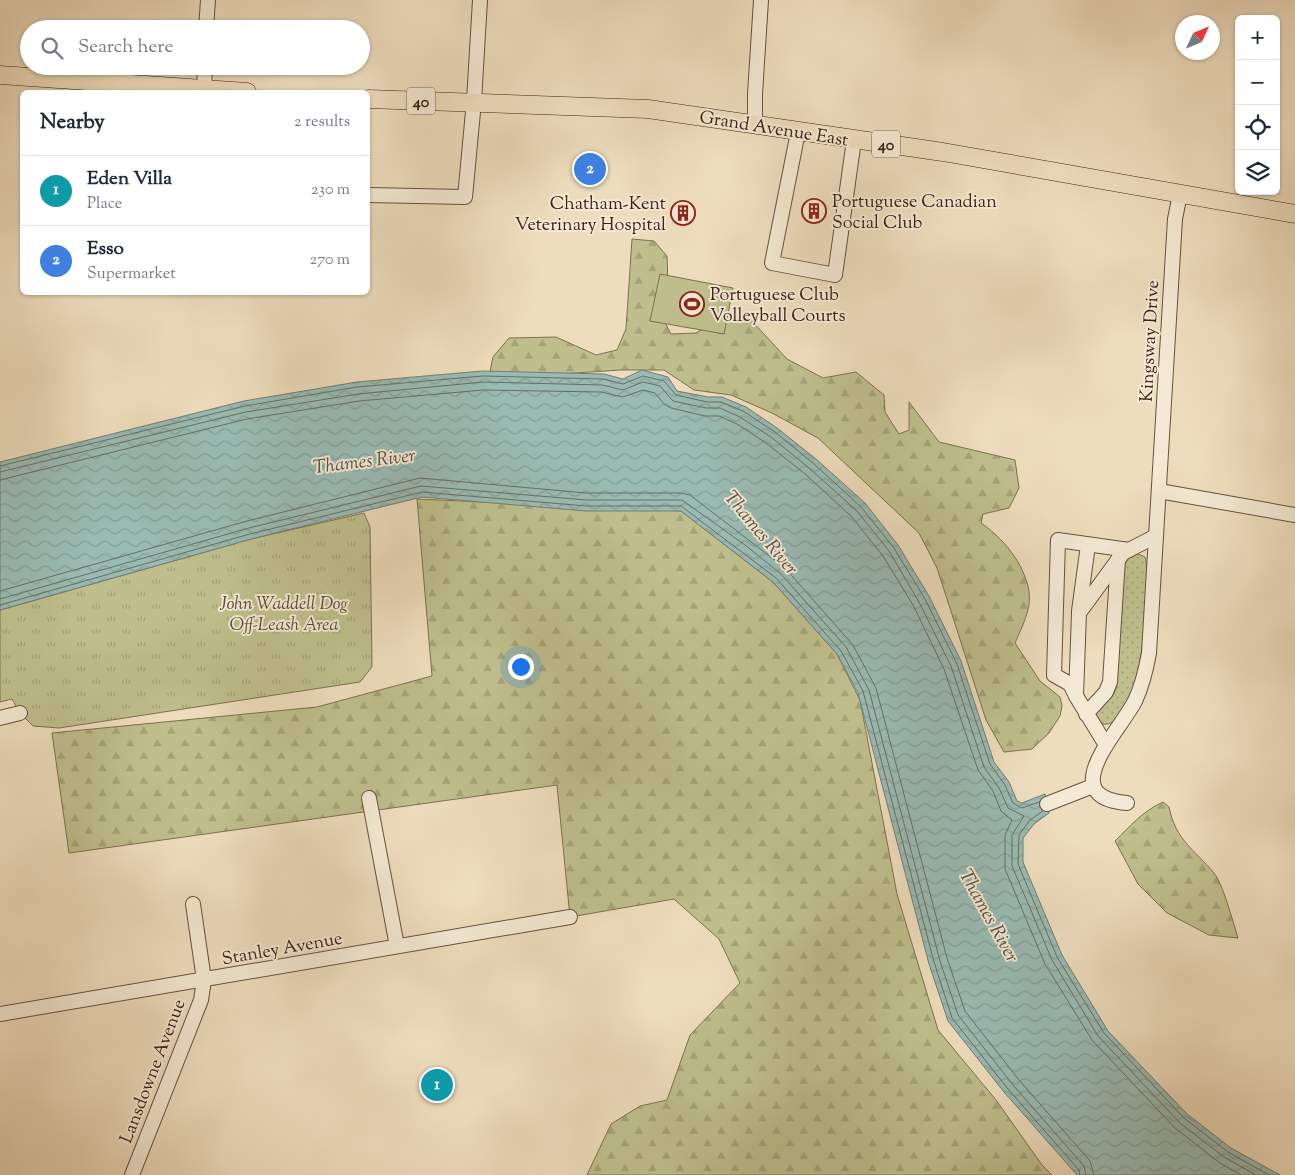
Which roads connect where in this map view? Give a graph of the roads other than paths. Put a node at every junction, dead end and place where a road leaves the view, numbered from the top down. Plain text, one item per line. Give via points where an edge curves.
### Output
1 (208, 0) edge
2 (480, 0) edge
3 (761, 0) edge
4 (207, 20) edge
5 (0, 75) edge
6 (205, 75) edge
7 (191, 90) edge
8 (204, 90) edge
9 (370, 98) edge
10 (474, 101) junction
11 (755, 124) junction
12 (798, 132) junction
13 (854, 140) junction
14 (1180, 194) junction
15 (370, 195) edge
16 (1295, 214) edge
17 (1159, 491) junction
18 (1295, 515) edge
19 (1156, 536) junction
20 (1088, 545) junction
21 (1123, 555) junction
22 (1079, 613) junction
23 (1076, 696) junction
24 (20, 713) dead end
25 (1086, 714) junction
26 (0, 718) edge
27 (1106, 745) junction
28 (1094, 786) junction
29 (369, 798) dead end
30 (1127, 803) dead end
31 (1047, 804) dead end
32 (192, 904) dead end
33 (570, 917) dead end
34 (398, 946) junction
35 (204, 980) junction
36 (0, 1014) edge
37 (132, 1175) edge

1 - 4 street
2 - 10 street
3 - 11 street
5 - 7 main road
6 - 8 street
9 - 10 main road, Grand Avenue East / 40
10 - 11 main road, Grand Avenue East / 40 via 648,109
10 - 15 street via 465,197
11 - 12 main road, Grand Avenue East / 40
12 - 13 main road, Grand Avenue East / 40
12 - 13 street via 772,263 835,275
13 - 14 main road, Grand Avenue East / 40 via 943,152
14 - 16 main road, Grand Avenue East / 40
14 - 17 street, Kingsway Drive via 1175,219
17 - 18 street
17 - 19 street, Kingsway Drive
19 - 21 street
19 - 27 street, Kingsway Drive via 1146,670 1134,702
20 - 21 street
20 - 22 street
20 - 23 street via 1058,540 1054,675 1070,684
21 - 22 street
21 - 25 street via 1110,682 1106,692
22 - 23 street
23 - 25 street
24 - 26 street
25 - 27 street
27 - 28 street, Kingsway Drive via 1094,769
28 - 30 street via 1107,799
28 - 31 street
29 - 34 street
32 - 35 street
33 - 34 street, Stanley Avenue
34 - 35 street, Stanley Avenue
35 - 36 street, Stanley Avenue
35 - 37 street, Lansdowne Avenue via 200,1000

